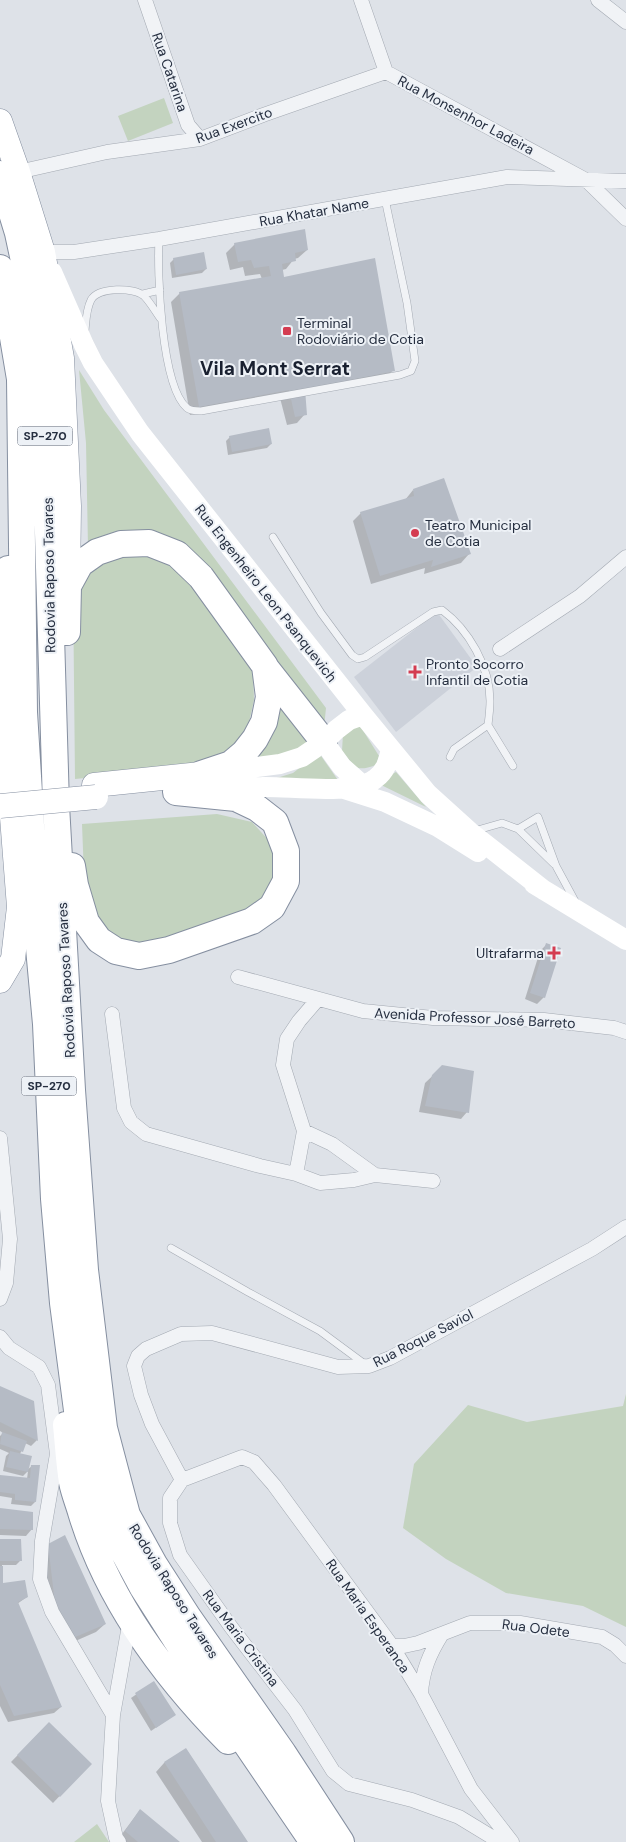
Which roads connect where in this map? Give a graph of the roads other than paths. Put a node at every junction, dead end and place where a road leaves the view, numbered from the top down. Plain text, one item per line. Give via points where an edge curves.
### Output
1 (145, 0) edge
2 (361, 0) edge
3 (598, 0) edge
4 (626, 22) edge
5 (386, 72) junction
6 (0, 121) edge
7 (200, 139) junction
8 (9, 173) edge
9 (586, 180) junction
10 (626, 181) edge
11 (384, 199) junction
12 (626, 219) edge
13 (159, 239) junction
14 (42, 252) junction
15 (2, 276) edge
16 (160, 290) junction
17 (143, 294) junction
18 (161, 318) junction
19 (84, 345) junction
20 (273, 537) dead end
21 (626, 557) edge
22 (0, 580) edge
23 (68, 586) junction
24 (2, 627) junction
25 (500, 649) dead end
26 (265, 666) junction
27 (2, 691) edge
28 (52, 703) junction
29 (363, 715) junction
30 (488, 725) junction
31 (324, 742) junction
32 (391, 749) junction
33 (450, 757) dead end
34 (513, 766) dead end
35 (201, 774) junction
36 (363, 786) junction
37 (342, 788) junction
38 (95, 791) junction
39 (176, 792) junction
40 (0, 795) edge
41 (385, 802) junction
42 (0, 806) edge
43 (56, 806) junction
44 (518, 829) junction
45 (470, 832) junction
46 (556, 866) junction
47 (545, 891) junction
48 (19, 906) junction
49 (581, 913) junction
50 (626, 940) edge
51 (238, 977) dead end
52 (0, 981) edge
53 (318, 998) junction
54 (112, 1014) dead end
55 (622, 1027) edge
56 (304, 1130) junction
57 (0, 1138) edge
58 (296, 1174) junction
59 (375, 1175) junction
60 (433, 1181) dead end
61 (54, 1198) junction
62 (626, 1226) edge
63 (171, 1248) dead end
64 (0, 1299) edge
65 (63, 1303) junction
66 (0, 1337) edge
67 (369, 1366) junction
68 (182, 1480) junction
69 (131, 1618) junction
70 (442, 1634) junction
71 (392, 1646) junction
72 (626, 1656) edge
73 (421, 1694) junction
74 (113, 1715) junction
75 (283, 1797) junction
76 (119, 1842) edge
77 (313, 1842) edge
78 (341, 1842) edge
79 (500, 1842) edge
80 (512, 1842) edge

1 - 7 street, Rua Catarina via 188,125
2 - 5 street, Rua Monsenhor Ladeira
3 - 4 street
5 - 7 street, Rua Exercito
5 - 9 street, Rua Monsenhor Ladeira
6 - 8 highway
7 - 8 street, Rua Exercito via 107,152
8 - 14 highway
8 - 28 highway, Rodovia Raposo Tavares / SP-270 via 41,360
9 - 10 street, Rua Khatar Name
9 - 11 street, Rua Khatar Name via 506,177
9 - 12 street
11 - 13 street, Rua Khatar Name
11 - 18 lane via 412,335 415,362 411,371 400,376 201,411 188,409 182,403 172,378
13 - 14 street, Rua Khatar Name via 74,252
13 - 16 lane
14 - 19 main road, Rua Engenheiro Leon Psanquevich
14 - 23 highway via 62,358 69,506
15 - 24 highway via 10,545
15 - 61 highway, Rodovia Raposo Tavares / SP-270 via 20,380 24,712 46,1024
16 - 17 lane
16 - 18 lane
17 - 18 lane
17 - 19 lane via 121,289 101,292 91,299 86,314
19 - 29 main road, Rua Engenheiro Leon Psanquevich via 93,364 140,432
20 - 30 lane via 321,613 352,656 358,659 433,612 442,610 455,620 474,647 486,674 490,700
21 - 25 street via 580,596
22 - 24 highway
23 - 26 highway via 80,564 97,552 121,544 149,543 177,554 201,577
23 - 28 highway via 66,651 62,677
24 - 27 highway
26 - 31 highway
26 - 35 highway via 269,697 264,722 255,739 231,764
27 - 48 highway
28 - 43 highway, Rodovia Raposo Tavares / SP-270
29 - 31 main road via 349,720
29 - 32 main road, Rua Engenheiro Leon Psanquevich
30 - 33 lane via 454,749
30 - 34 lane
31 - 35 main road via 302,757 280,764
31 - 36 main road via 342,767
32 - 36 main road via 387,767
32 - 45 main road, Rua Engenheiro Leon Psanquevich via 428,794
35 - 38 highway
36 - 37 main road
36 - 41 main road
37 - 39 main road via 262,787
37 - 41 main road
38 - 39 highway
38 - 40 highway
38 - 42 highway, bridge
39 - 43 highway via 236,798 257,808 274,822 286,851 286,881 272,907 252,921 168,950 140,956 116,951 99,940 86,922
41 - 47 main road, Rua Engenheiro Leon Psanquevich via 438,827
43 - 78 highway, Rodovia Raposo Tavares / SP-270 via 87,1288 104,1428 127,1515 188,1617
44 - 45 lane via 502,823
44 - 46 lane
44 - 46 lane via 538,817
45 - 47 main road, Rua Engenheiro Leon Psanquevich
46 - 49 lane
47 - 49 main road, Rua Engenheiro Leon Psanquevich
48 - 52 highway via 13,959
48 - 61 highway via 34,1056
49 - 50 main road, Rua Engenheiro Leon Psanquevich
51 - 53 street, Avenida Professor José Barreto
53 - 55 street, Avenida Professor José Barreto via 363,1011 433,1018 544,1020
53 - 56 street via 287,1038 283,1066
54 - 58 street via 124,1108 131,1122 146,1134
56 - 58 street
56 - 59 street via 332,1144
57 - 64 street via 10,1239 6,1283
58 - 59 street via 320,1183
59 - 60 street
61 - 65 highway, Rodovia Raposo Tavares / SP-270
62 - 67 street, Rua Roque Saviol via 592,1249 390,1358
63 - 67 lane via 320,1331
65 - 69 highway via 58,1343 72,1483 88,1534
65 - 75 highway, Rodovia Raposo Tavares / SP-270 via 78,1418 96,1488 115,1536 143,1588 187,1657
66 - 74 street via 9,1348 38,1367 48,1385 57,1454 42,1541 40,1579 52,1612
67 - 68 street, Rua Roque Saviol via 338,1367 212,1333 181,1334 146,1349 134,1366 141,1395 152,1424
68 - 71 street, Rua Maria Esperanca via 242,1457 254,1462
68 - 79 street, Rua Maria Cristina via 170,1498 170,1522 180,1555 295,1710 333,1771 349,1784 412,1800 459,1817
69 - 74 street
69 - 75 highway via 170,1676
70 - 71 street, Rua Odete via 418,1643
70 - 72 street, Rua Odete via 470,1623 520,1623 602,1637
70 - 73 street via 430,1653 422,1677
71 - 73 street, Rua Maria Esperanca
73 - 80 street, Rua Maria Esperanca via 471,1789
74 - 76 street via 108,1801
75 - 77 highway, Rodovia Raposo Tavares / SP-270

